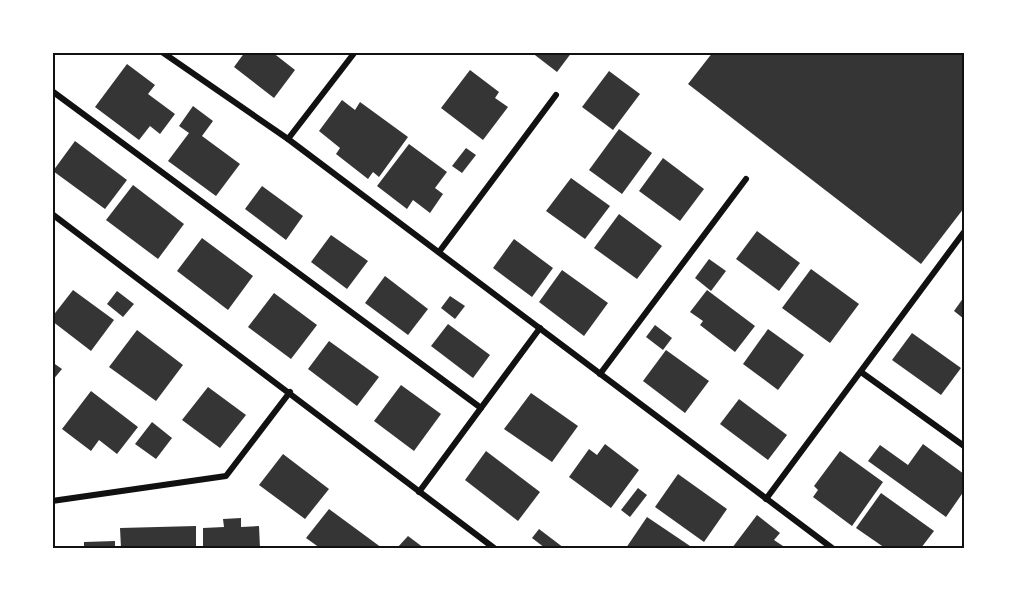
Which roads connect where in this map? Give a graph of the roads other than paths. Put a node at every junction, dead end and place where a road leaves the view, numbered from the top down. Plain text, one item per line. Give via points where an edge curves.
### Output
1 (162, 52) edge
2 (355, 52) edge
3 (52, 91) edge
4 (556, 95) dead end
5 (288, 139) junction
6 (746, 179) dead end
7 (52, 214) edge
8 (964, 232) edge
9 (439, 252) junction
10 (540, 328) junction
11 (861, 372) junction
12 (600, 374) junction
13 (290, 392) junction
14 (481, 408) junction
15 (964, 446) edge
16 (419, 492) junction
17 (53, 499) edge
18 (766, 499) junction
19 (494, 549) edge
20 (832, 549) edge

1 - 5 street
2 - 5 street
3 - 14 street
4 - 9 street
5 - 9 street
6 - 12 street
7 - 13 street
8 - 11 street
9 - 10 street
10 - 12 street
10 - 14 street
11 - 15 street
11 - 18 street
12 - 18 street
13 - 16 street
13 - 17 street via 226,476
14 - 16 street
16 - 19 street
18 - 20 street

